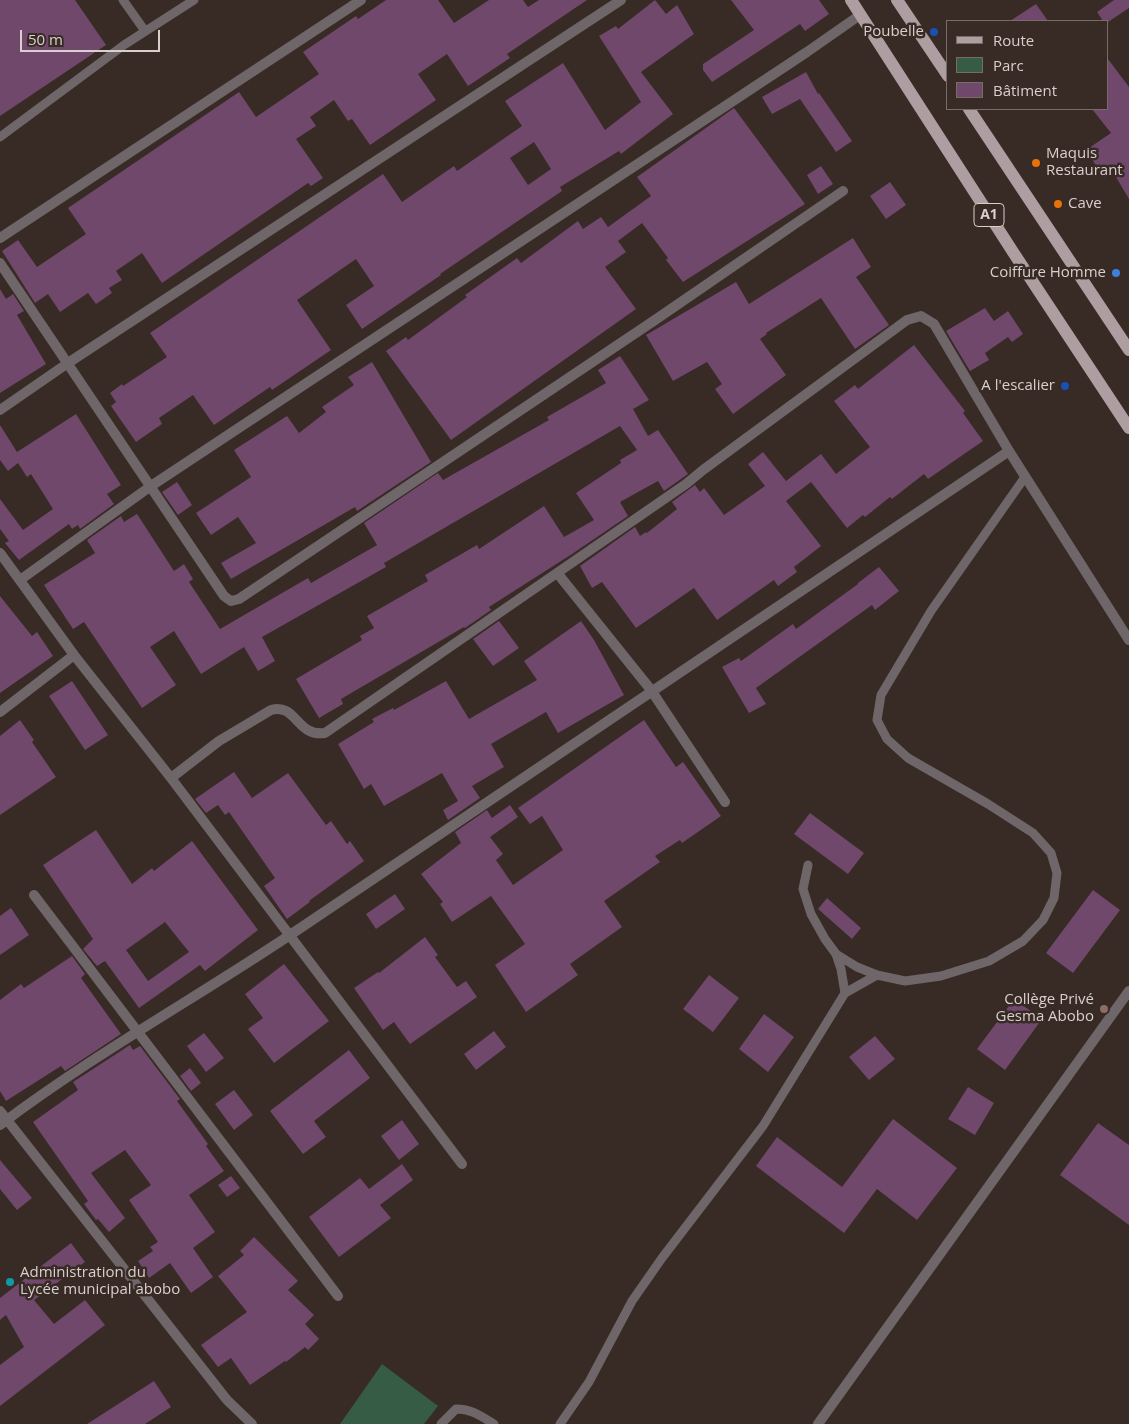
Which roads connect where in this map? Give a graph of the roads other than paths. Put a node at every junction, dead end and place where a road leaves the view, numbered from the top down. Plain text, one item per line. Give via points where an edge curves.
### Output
1 (123, 0) edge
2 (194, 0) edge
3 (361, 0) edge
4 (621, 0) edge
5 (851, 0) edge
6 (897, 0) edge
7 (860, 15) junction
8 (145, 31) junction
9 (946, 73) edge
10 (971, 110) edge
11 (0, 137) edge
12 (843, 191) dead end
13 (0, 238) edge
14 (0, 263) edge
15 (1129, 350) edge
16 (68, 363) junction
17 (0, 410) edge
18 (1129, 428) edge
19 (1009, 451) junction
20 (1025, 477) junction
21 (151, 486) junction
22 (0, 553) edge
23 (558, 574) junction
24 (20, 580) junction
25 (1129, 640) edge
26 (74, 655) junction
27 (651, 690) junction
28 (0, 712) edge
29 (171, 778) junction
30 (725, 802) dead end
31 (808, 865) dead end
32 (34, 895) dead end
33 (289, 935) junction
34 (836, 954) junction
35 (877, 975) junction
36 (1129, 991) edge
37 (845, 993) junction
38 (136, 1032) junction
39 (0, 1111) edge
40 (3, 1122) edge
41 (462, 1164) dead end
42 (338, 1296) dead end
43 (252, 1424) edge
44 (442, 1424) edge
45 (494, 1424) edge
46 (560, 1424) edge
47 (818, 1424) edge

1 - 8 lane
2 - 8 lane
3 - 13 street
4 - 16 street
5 - 7 main road, A1
6 - 9 main road
7 - 18 main road, A1
7 - 21 street
8 - 11 lane
10 - 15 main road
12 - 21 street via 239,599 232,601 224,596
14 - 16 street
16 - 17 street
16 - 21 street
19 - 20 street
19 - 23 street via 934,324 921,316 907,320 686,484
19 - 27 street
20 - 25 street
20 - 35 lane via 930,611 881,695 877,720 886,739 908,758 1033,833 1051,853 1057,874 1054,898 1043,920 1023,942 988,961 941,976 905,981
21 - 24 street
22 - 24 street
23 - 27 street
23 - 29 street via 325,732 315,734 307,730 286,710 271,710 219,740
24 - 26 street
26 - 28 street
26 - 29 street
27 - 30 street
27 - 33 street
29 - 33 street
31 - 34 lane via 803,889 811,914
32 - 38 street
33 - 38 street
33 - 41 street
34 - 35 lane
34 - 37 lane
35 - 37 lane
36 - 47 street
37 - 46 lane via 763,1126 632,1301 589,1382
38 - 40 street
38 - 42 street
39 - 40 street
40 - 43 street via 226,1400
44 - 45 lane via 456,1409 465,1409

